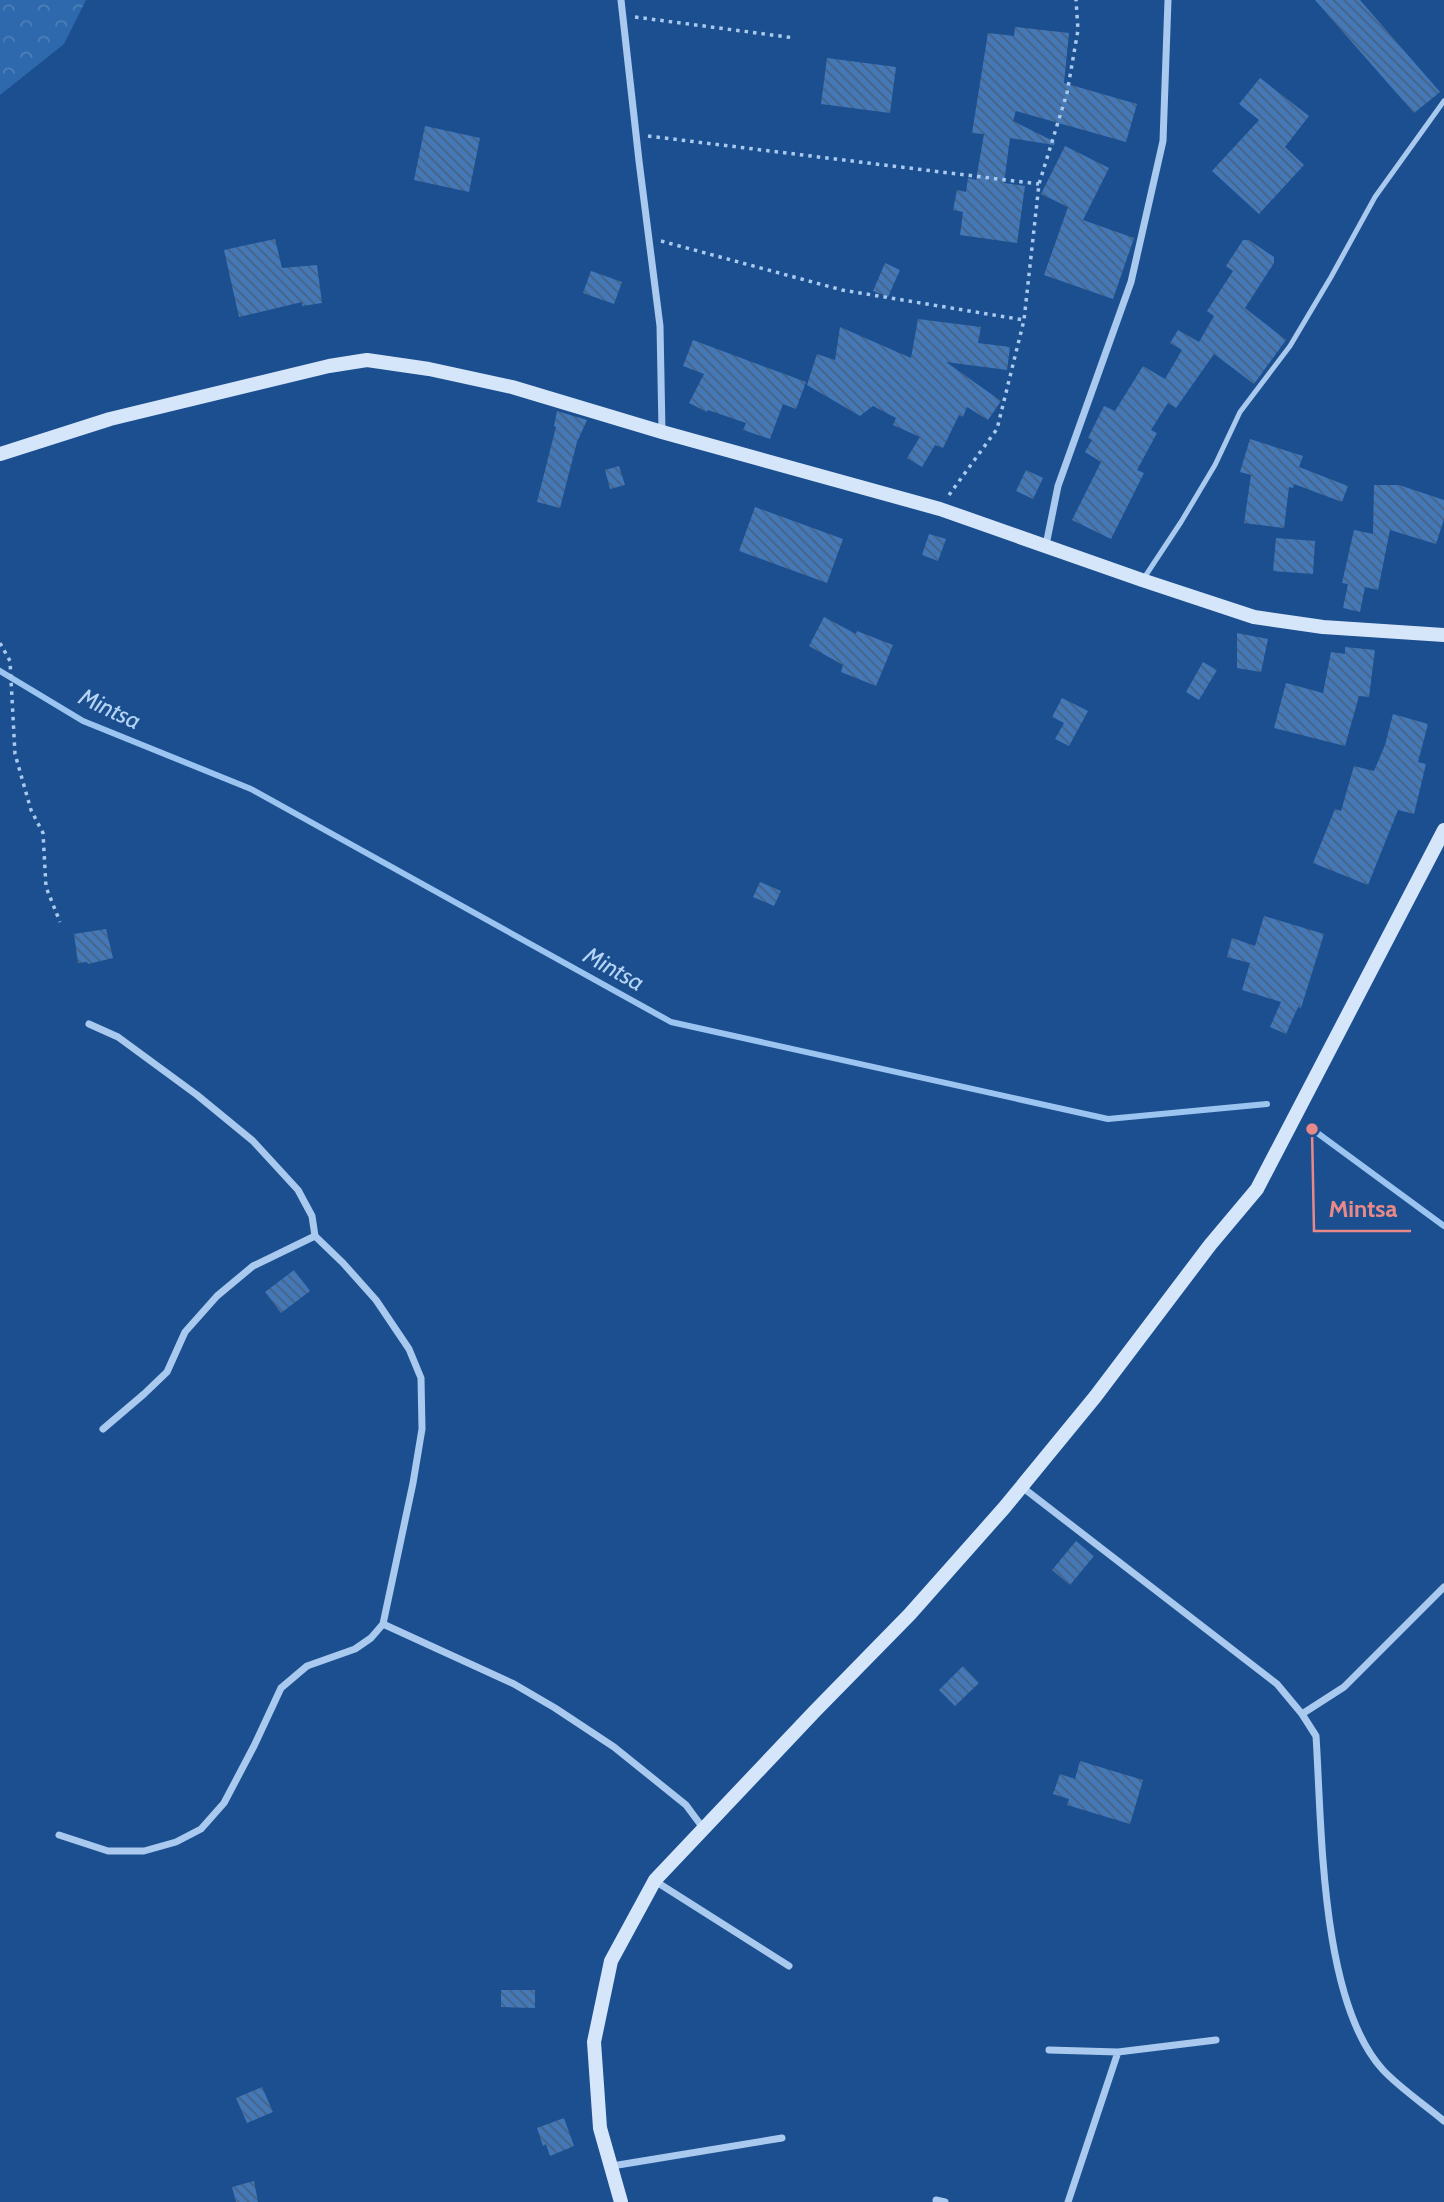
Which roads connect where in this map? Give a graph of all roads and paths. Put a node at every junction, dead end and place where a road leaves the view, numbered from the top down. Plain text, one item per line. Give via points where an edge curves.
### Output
1 (621, 0) edge
2 (1076, 0) edge
3 (1168, 0) edge
4 (623, 15) junction
5 (795, 38) dead end
6 (1444, 101) edge
7 (636, 134) junction
8 (1039, 184) junction
9 (649, 238) junction
10 (1024, 320) junction
11 (662, 432) junction
12 (0, 454) edge
13 (940, 509) junction
14 (1046, 545) junction
15 (1142, 580) junction
16 (1444, 635) edge
17 (0, 643) edge
18 (1444, 830) edge
19 (60, 922) dead end
20 (89, 1024) dead end
21 (315, 1236) junction
22 (103, 1429) dead end
23 (1021, 1487) junction
24 (1444, 1587) edge
25 (383, 1624) junction
26 (1302, 1714) junction
27 (703, 1828) junction
28 (59, 1835) dead end
29 (655, 1881) junction
30 (789, 1966) dead end
31 (1216, 2040) dead end
32 (1049, 2050) dead end
33 (1118, 2052) junction
34 (1444, 2121) edge
35 (782, 2138) dead end
36 (611, 2166) junction
37 (936, 2200) edge
38 (621, 2202) edge
39 (945, 2202) edge
40 (1068, 2202) edge

1 - 4 street
2 - 8 path via 1078,30 1067,93
3 - 14 street via 1163,141 1131,282 1058,486
4 - 5 path
4 - 7 street
6 - 15 lane via 1375,197 1290,346 1240,412 1215,465
7 - 8 path
7 - 9 street
8 - 10 path
9 - 10 path via 842,290
9 - 11 street via 660,326
10 - 13 path via 997,429
11 - 12 street via 512,387 367,360 110,419
11 - 13 street
13 - 14 street
14 - 15 street
15 - 16 street via 1254,617
17 - 19 path via 10,661 15,754 31,810 43,833 46,887
18 - 23 street via 1256,1189
20 - 21 street via 118,1037 253,1141 298,1190 312,1216
21 - 22 street via 253,1266 217,1296 185,1332 167,1372
21 - 25 street via 376,1300 409,1349 421,1378 422,1429 414,1483
23 - 26 street via 1277,1684
23 - 27 street via 910,1614
24 - 26 street via 1344,1687
25 - 27 street via 514,1684 555,1708 614,1747 686,1805
25 - 28 street via 371,1639 307,1665 281,1688 223,1803 201,1829 144,1851 108,1851
26 - 34 street via 1316,1736 1326,1899 1338,1968 1355,2027 1383,2069
27 - 29 street
29 - 30 street
29 - 36 street via 611,1961 594,2042 600,2128
31 - 33 street
32 - 33 street
33 - 40 street
35 - 36 street
36 - 38 street
37 - 39 street

